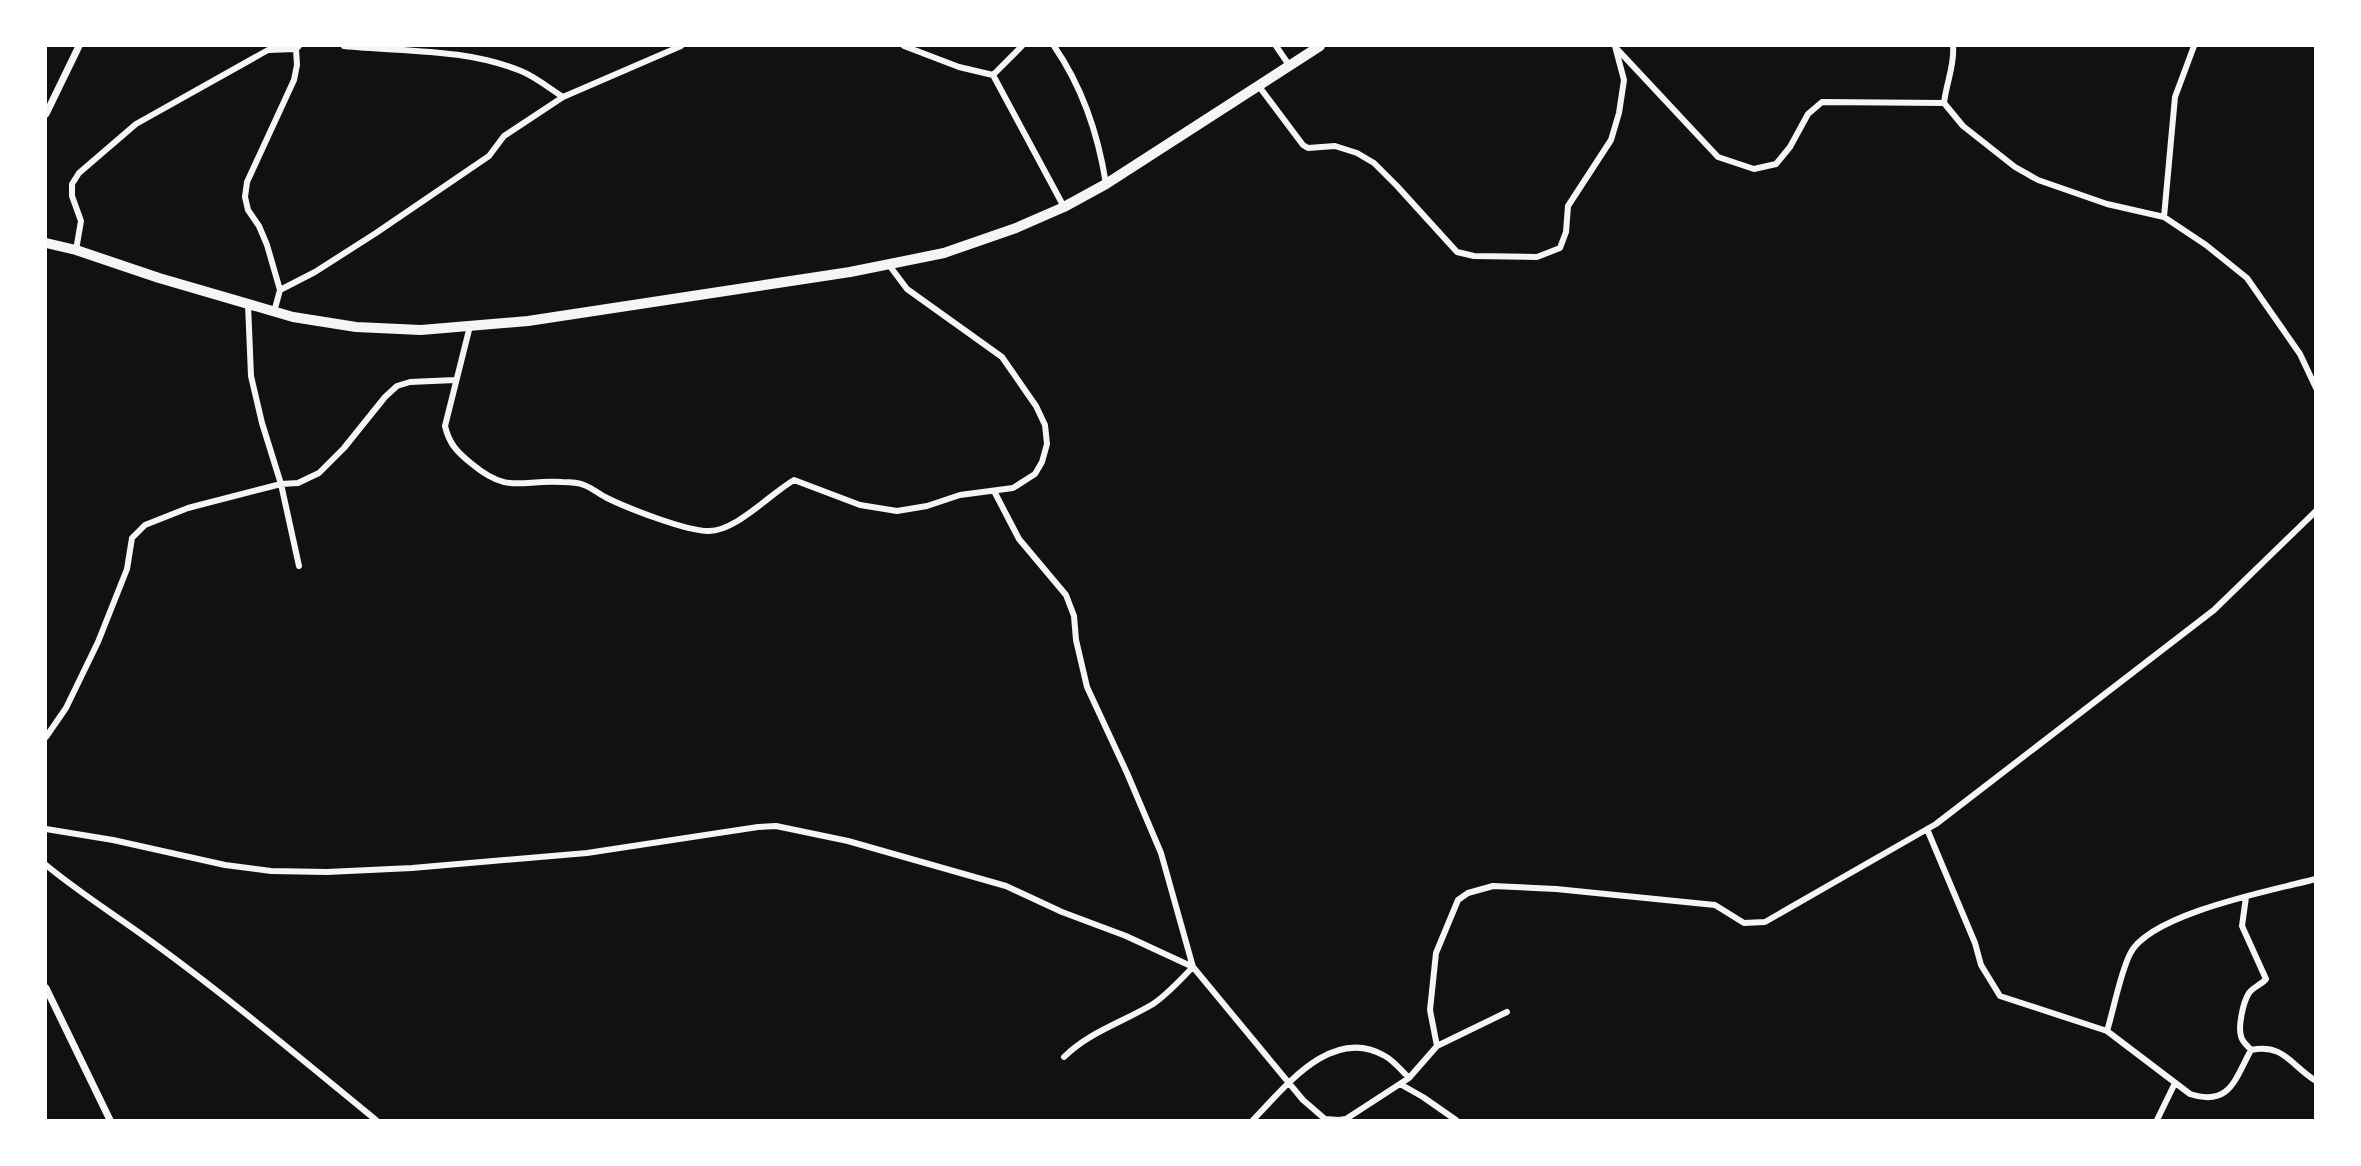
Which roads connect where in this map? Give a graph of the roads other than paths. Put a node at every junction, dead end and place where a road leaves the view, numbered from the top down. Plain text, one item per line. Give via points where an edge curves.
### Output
1 (79, 46) edge
2 (344, 46) edge
3 (681, 46) edge
4 (904, 46) edge
5 (1022, 46) edge
6 (1054, 46) edge
7 (1276, 46) edge
8 (1320, 46) edge
9 (1953, 46) edge
10 (2194, 46) edge
11 (297, 47) edge
12 (1616, 47) edge
13 (266, 48) edge
14 (1289, 65) junction
15 (993, 75) junction
16 (1258, 85) junction
17 (563, 97) junction
18 (1944, 103) junction
19 (46, 114) edge
20 (1106, 184) junction
21 (1064, 207) junction
22 (2165, 217) junction
23 (46, 243) edge
24 (76, 250) junction
25 (889, 265) junction
26 (280, 290) junction
27 (248, 304) junction
28 (274, 312) junction
29 (470, 326) junction
30 (455, 380) junction
31 (2315, 388) edge
32 (281, 484) junction
33 (994, 491) junction
34 (2315, 511) edge
35 (299, 566) dead end
36 (46, 737) edge
37 (46, 829) edge
38 (1927, 829) junction
39 (46, 865) edge
40 (2315, 879) edge
41 (2246, 897) junction
42 (1193, 967) junction
43 (46, 988) edge
44 (1507, 1012) dead end
45 (2107, 1031) junction
46 (1437, 1046) junction
47 (2251, 1049) junction
48 (1064, 1057) dead end
49 (1409, 1078) junction
50 (2315, 1081) edge
51 (1289, 1083) junction
52 (2175, 1083) junction
53 (1400, 1084) junction
54 (110, 1121) edge
55 (376, 1121) edge
56 (1253, 1121) edge
57 (1339, 1121) edge
58 (1456, 1121) edge
59 (2157, 1121) edge

1 - 19 street
2 - 17 street via 440,51 479,60 522,71
3 - 17 street
4 - 15 street
5 - 15 street
6 - 20 street via 1071,70 1088,110
7 - 14 street
8 - 14 main road
9 - 18 street
10 - 22 street via 2175,97
11 - 13 street
11 - 26 street via 294,80 247,182 245,197 267,245
12 - 16 street via 1624,80 1611,141 1568,206 1560,248 1537,257 1457,252 1374,163 1335,146 1303,145
12 - 18 street via 1718,157 1754,169 1776,164 1808,114 1822,102
13 - 24 street via 135,124 79,173 72,184 81,221
14 - 16 main road
15 - 21 street
16 - 20 main road
17 - 26 street via 504,136 489,156 315,272
18 - 22 street via 1963,126 2038,180 2107,204
20 - 21 main road
21 - 25 main road via 944,253
22 - 31 street via 2247,278 2300,354
23 - 24 main road
24 - 27 main road
25 - 29 main road
25 - 33 street via 906,289 1002,357 1045,425 1046,444 1035,474 1013,488
26 - 28 street
27 - 28 main road
27 - 32 street via 251,376
28 - 29 main road via 356,327 421,330
29 - 30 street
30 - 32 street via 397,386 319,473 298,483
30 - 33 street via 445,426 449,440 482,472 517,485 582,483 669,522 707,531 739,520 794,480 860,505 897,511
32 - 35 street
32 - 36 street via 188,508 145,525 132,538 127,569 98,642 66,708
33 - 42 street via 1019,539 1070,606 1087,687 1161,853
34 - 38 street via 2214,610
37 - 42 street via 225,865 327,872 587,853 776,826 848,841 1006,886
38 - 45 street via 1981,965 2000,996
38 - 46 street via 1765,922 1744,923 1715,905 1556,888 1493,886 1468,893 1458,900 1436,953 1430,1010
39 - 55 street via 206,984
40 - 41 street
41 - 45 street via 2203,908 2157,928 2130,951
41 - 47 street via 2242,926 2266,979 2246,1000 2239,1033
42 - 48 street via 1169,993 1076,1044
42 - 51 street
43 - 54 street
44 - 46 street
45 - 52 street
46 - 49 street
47 - 50 street via 2284,1053
47 - 52 street via 2230,1089 2217,1098 2204,1099
49 - 51 street via 1387,1057 1355,1049 1329,1052
49 - 53 street
51 - 56 street
51 - 57 street via 1325,1119
52 - 59 street
53 - 57 street
53 - 58 street

